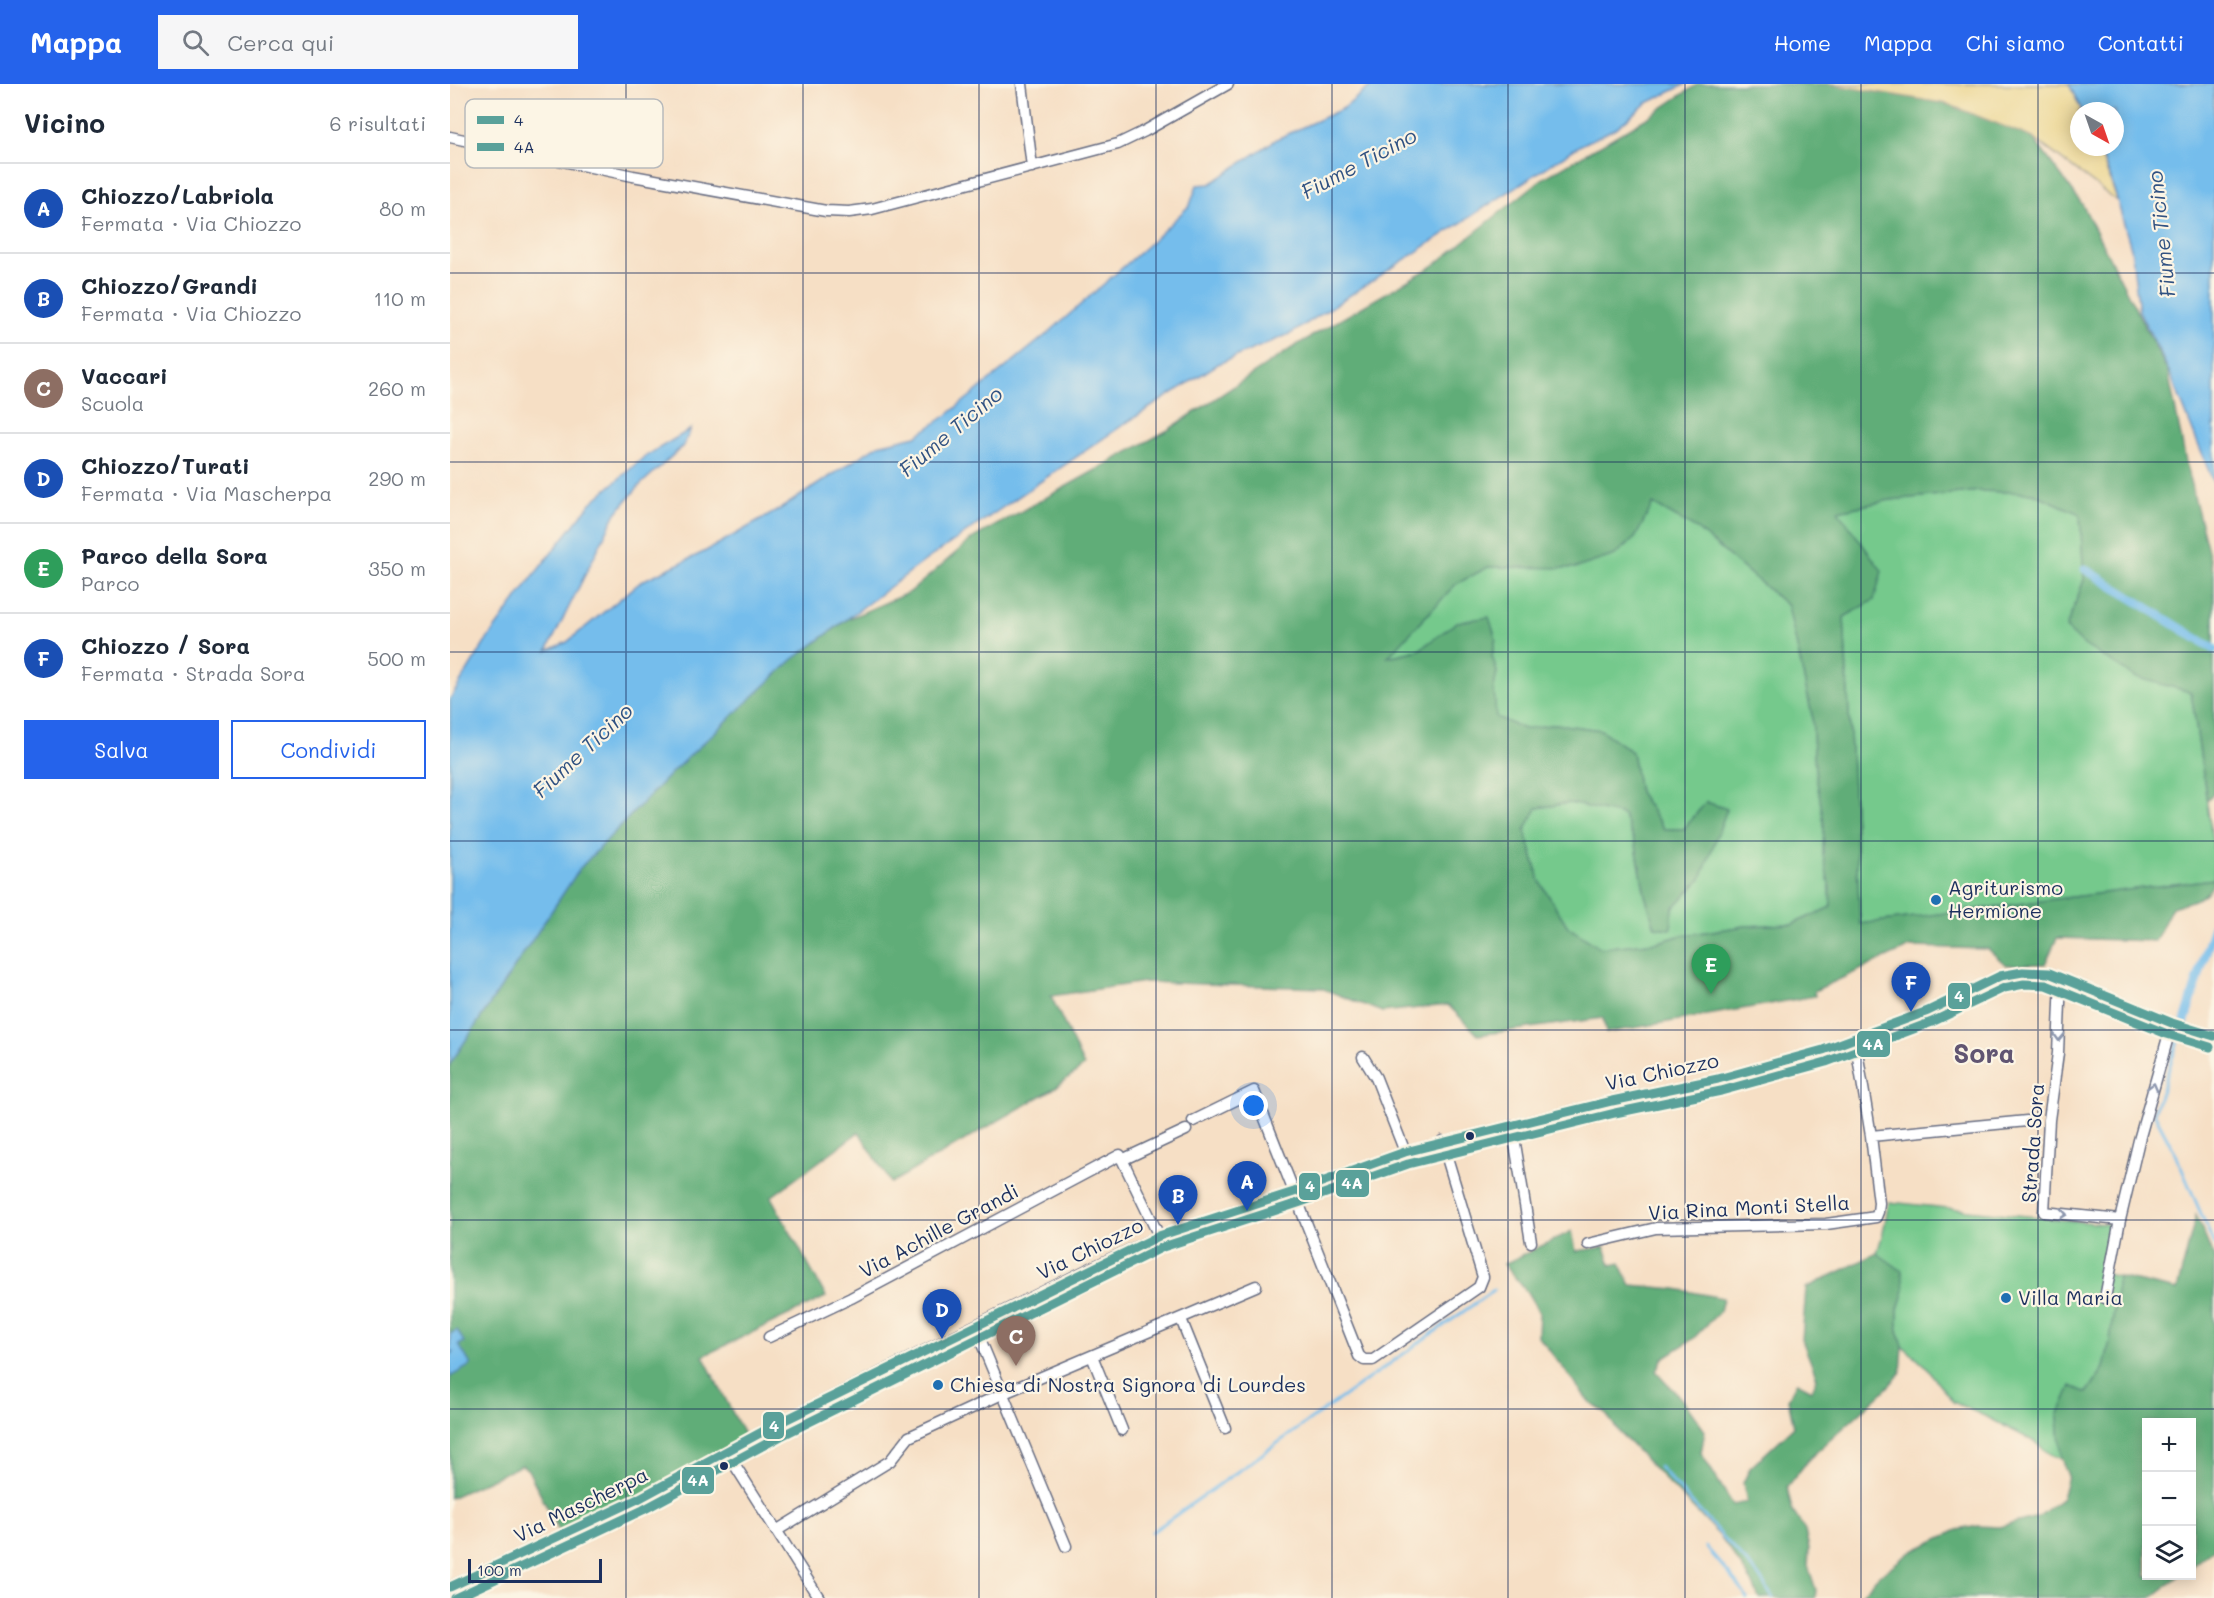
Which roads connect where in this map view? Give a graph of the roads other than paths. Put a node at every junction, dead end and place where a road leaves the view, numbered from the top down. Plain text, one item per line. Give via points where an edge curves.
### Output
1 (1022, 84) edge
2 (1228, 84) edge
3 (450, 137) edge
4 (465, 140) edge
5 (1032, 167) junction
6 (595, 168) edge
7 (2061, 978) junction
8 (2172, 1023) junction
9 (2214, 1036) edge
10 (1856, 1039) junction
11 (1363, 1057) dead end
12 (1193, 1121) dead end
13 (2027, 1121) dead end
14 (1512, 1125) junction
15 (1186, 1130) dead end
16 (1870, 1136) junction
17 (1442, 1142) junction
18 (1405, 1152) junction
19 (1122, 1160) junction
20 (1294, 1192) junction
21 (2120, 1220) junction
22 (1159, 1236) junction
23 (1531, 1242) dead end
24 (1588, 1244) dead end
25 (1256, 1286) dead end
26 (2105, 1298) dead end
27 (1181, 1318) junction
28 (975, 1327) junction
29 (769, 1338) dead end
30 (1092, 1356) junction
31 (1004, 1393) junction
32 (1226, 1428) dead end
33 (1122, 1430) dead end
34 (726, 1451) junction
35 (776, 1531) junction
36 (1066, 1546) dead end
37 (450, 1587) edge
38 (819, 1598) edge

1 - 5 street
2 - 5 street via 1118,144
3 - 4 street
5 - 6 street via 849,212
7 - 8 street
7 - 10 street via 2049,973 2023,972 2000,976 1928,1011
7 -> 21 street, Strada Sora via 2044,1212
8 - 9 street
21 -> 8 street
10 - 14 street, Via Chiozzo via 1718,1079
10 - 16 street
11 - 18 street via 1376,1078
12 - 20 street via 1254,1091
13 - 16 street, Strada Sora
14 - 17 street, Via Chiozzo
14 - 23 street
15 - 19 street, Via Achille Grandi
16 - 24 street, Via Rina Monti Stella via 1878,1203 1876,1217 1826,1224 1656,1228
17 - 18 street, Via Chiozzo
17 - 20 street via 1483,1277 1479,1287 1373,1360 1359,1356
18 - 20 street, Via Chiozzo
19 - 22 street
19 - 29 street, Via Achille Grandi via 1120,1155
20 - 22 street, Via Chiozzo
21 - 26 street
22 - 28 street, Via Chiozzo
25 - 27 street
27 - 30 street
27 - 32 street
28 - 31 street
28 - 34 street, Via Mascherpa
30 - 31 street
30 - 33 street
31 - 35 street via 909,1437 890,1461
31 - 36 street
34 - 35 street
34 - 37 street, Via Mascherpa via 638,1499
35 - 38 street

